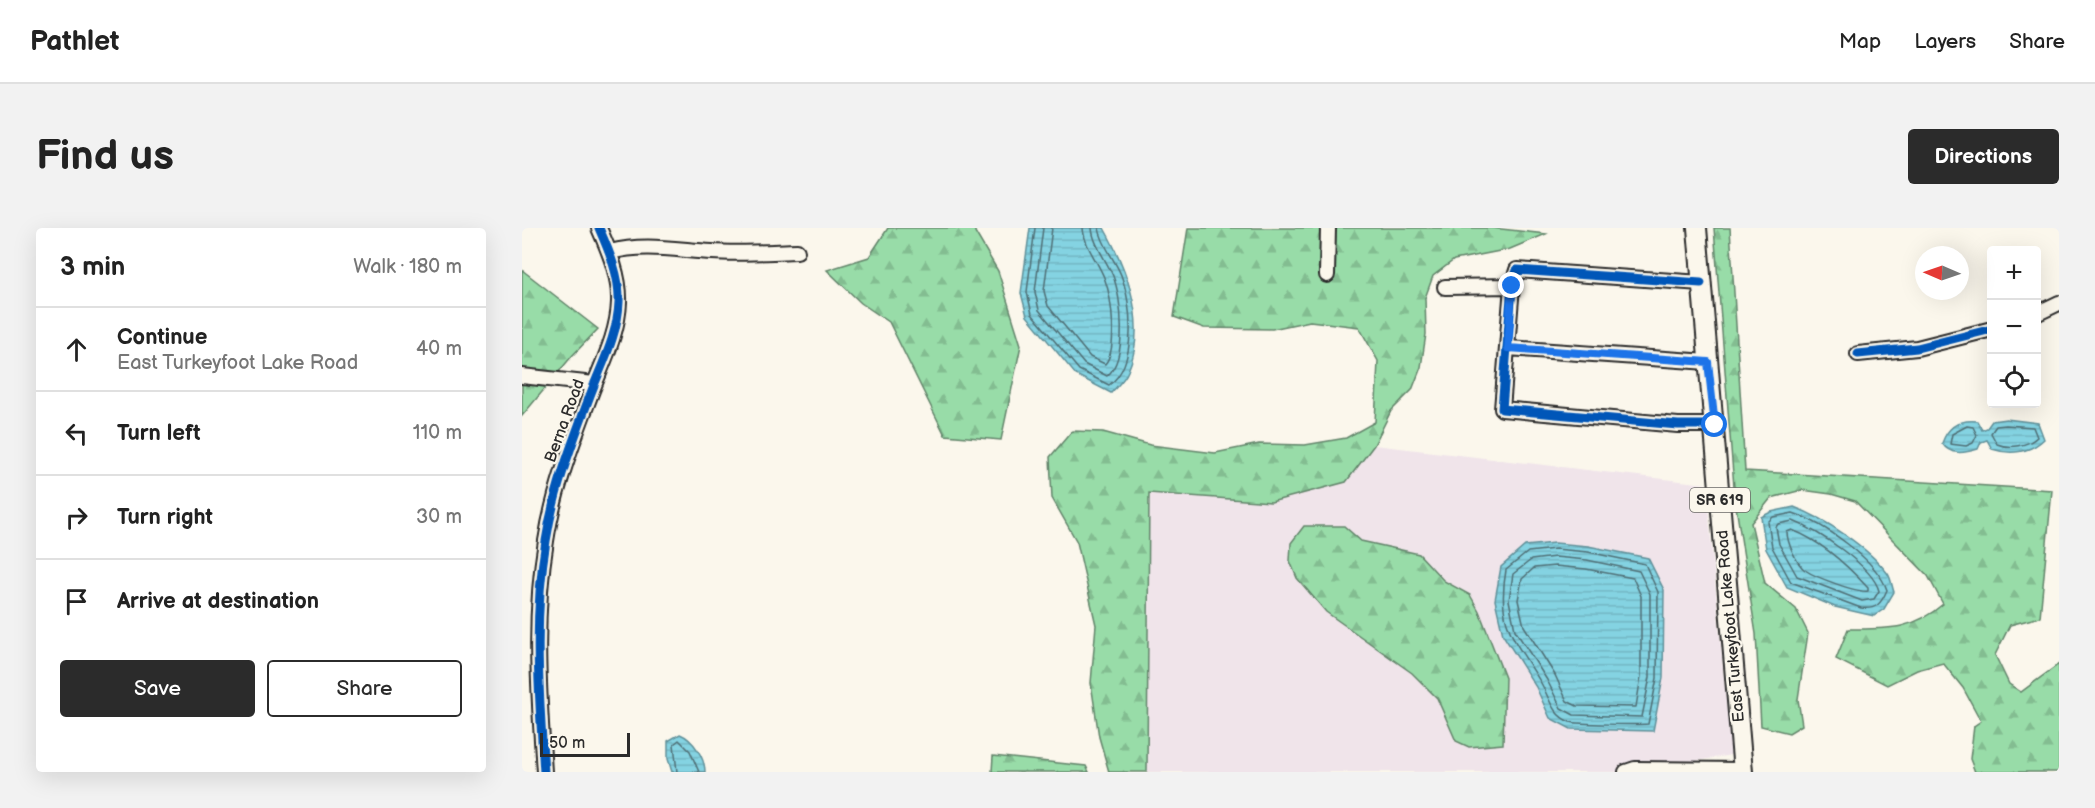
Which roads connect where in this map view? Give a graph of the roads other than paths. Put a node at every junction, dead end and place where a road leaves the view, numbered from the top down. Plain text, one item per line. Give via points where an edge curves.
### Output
1 (599, 228) edge
2 (1328, 228) edge
3 (1697, 228) edge
4 (797, 251) dead end
5 (610, 252) junction
6 (1327, 275) dead end
7 (1701, 283) junction
8 (1445, 286) dead end
9 (1512, 286) junction
10 (2059, 303) edge
11 (2041, 312) edge
12 (1987, 330) edge
13 (1508, 348) junction
14 (1858, 354) dead end
15 (1708, 362) junction
16 (522, 376) edge
17 (594, 384) junction
18 (1715, 425) junction
19 (1743, 771) edge
20 (544, 772) edge
21 (1626, 772) edge

1 - 5 street, Berna Road
2 - 6 street
3 - 7 main road, East Turkeyfoot Lake Road / SR 619
4 - 5 street via 712,252 651,247
5 - 17 street, Berna Road via 618,284 618,317
7 - 9 street via 1517,270
7 - 15 main road, East Turkeyfoot Lake Road / SR 619
8 - 9 street
9 - 13 street
10 - 11 street
12 - 14 street via 1917,348
13 - 15 street
13 - 18 street via 1502,410
15 - 18 main road, East Turkeyfoot Lake Road / SR 619
16 - 17 street
17 - 20 street, Berna Road via 558,488 544,554 537,628
18 - 19 main road, East Turkeyfoot Lake Road / SR 619
19 - 21 street

